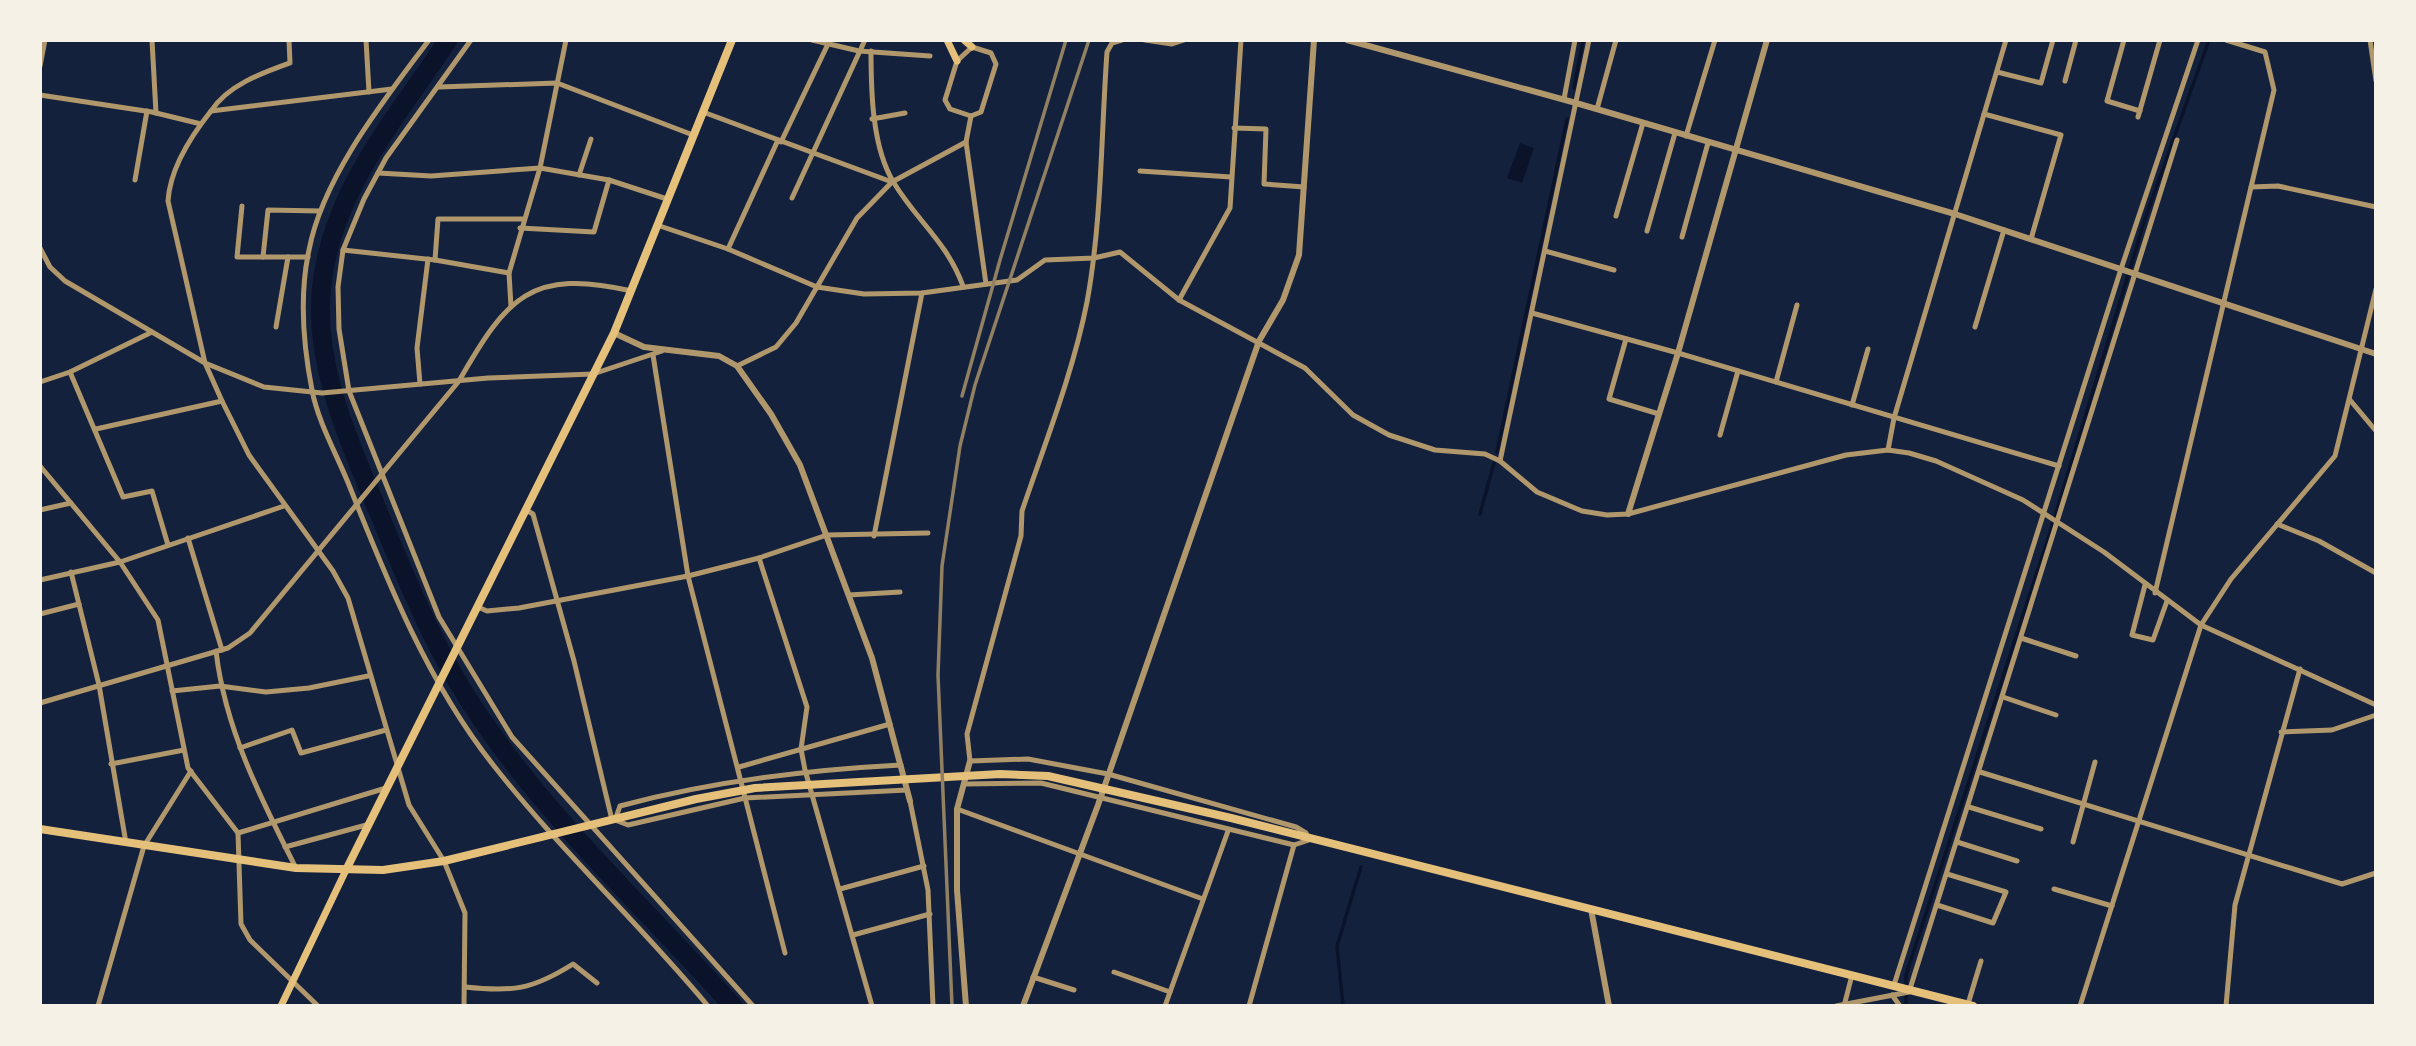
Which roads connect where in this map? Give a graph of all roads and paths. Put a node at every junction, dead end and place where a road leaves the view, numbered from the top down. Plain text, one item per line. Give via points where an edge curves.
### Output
1 (45, 40) edge
2 (152, 40) edge
3 (289, 40) edge
4 (366, 40) edge
5 (429, 40) edge
6 (471, 40) edge
7 (566, 40) edge
8 (733, 40) edge
9 (812, 40) edge
10 (865, 40) edge
11 (947, 40) edge
12 (964, 40) edge
13 (1122, 40) edge
14 (1145, 40) edge
15 (1184, 40) edge
16 (1241, 40) edge
17 (1314, 40) edge
18 (1347, 40) edge
19 (1575, 40) edge
20 (1589, 40) edge
21 (1616, 40) edge
22 (1715, 40) edge
23 (1767, 40) edge
24 (2006, 40) edge
25 (2053, 40) edge
26 (2076, 40) edge
27 (2124, 40) edge
28 (2160, 40) edge
29 (2198, 40) edge
30 (2226, 40) edge
31 (2370, 40) edge
32 (828, 44) junction
33 (972, 47) junction
34 (859, 51) junction
35 (871, 51) junction
36 (930, 56) dead end
37 (957, 61) junction
38 (40, 66) edge
39 (1997, 72) junction
40 (2376, 80) edge
41 (2064, 81) dead end
42 (557, 83) junction
43 (439, 87) junction
44 (392, 89) junction
45 (369, 92) junction
46 (40, 95) edge
47 (1564, 99) junction
48 (1576, 103) junction
49 (1597, 109) junction
50 (147, 111) junction
51 (211, 111) junction
52 (703, 111) junction
53 (156, 113) junction
54 (905, 113) dead end
55 (1984, 114) junction
56 (971, 116) junction
57 (872, 120) junction
58 (1643, 123) junction
59 (201, 124) junction
60 (1234, 128) junction
61 (1675, 133) junction
62 (693, 135) junction
63 (1686, 136) junction
64 (591, 139) dead end
65 (2177, 140) dead end
66 (779, 141) junction
67 (966, 142) junction
68 (1708, 143) junction
69 (1735, 151) junction
70 (812, 154) junction
71 (540, 168) junction
72 (1140, 171) dead end
73 (378, 173) junction
74 (579, 175) junction
75 (1231, 177) junction
76 (135, 180) dead end
77 (609, 180) junction
78 (892, 181) junction
79 (1304, 187) junction
80 (2251, 187) junction
81 (792, 198) dead end
82 (667, 200) junction
83 (242, 206) dead end
84 (2376, 208) edge
85 (320, 211) junction
86 (1955, 214) junction
87 (1616, 216) dead end
88 (523, 219) junction
89 (657, 225) junction
90 (520, 228) junction
91 (2004, 230) junction
92 (1647, 231) dead end
93 (1682, 237) dead end
94 (2031, 239) junction
95 (40, 248) edge
96 (728, 249) junction
97 (344, 250) junction
98 (1545, 251) junction
99 (263, 257) junction
100 (288, 257) junction
101 (308, 257) junction
102 (1094, 258) junction
103 (432, 259) junction
104 (2121, 269) junction
105 (1614, 270) dead end
106 (509, 273) junction
107 (2137, 275) junction
108 (986, 284) junction
109 (963, 286) junction
110 (817, 287) junction
111 (2376, 289) edge
112 (632, 291) junction
113 (922, 293) junction
114 (1179, 300) junction
115 (2223, 304) junction
116 (1797, 305) dead end
117 (511, 307) junction
118 (1532, 313) junction
119 (276, 327) dead end
120 (1975, 327) dead end
121 (152, 332) junction
122 (614, 333) junction
123 (1626, 339) junction
124 (1259, 341) junction
125 (1868, 349) dead end
126 (2361, 349) junction
127 (662, 351) junction
128 (1678, 353) junction
129 (2376, 354) edge
130 (653, 355) junction
131 (205, 363) junction
132 (737, 366) junction
133 (1738, 371) junction
134 (70, 372) junction
135 (593, 374) junction
136 (459, 381) junction
137 (40, 382) edge
138 (1776, 382) junction
139 (420, 384) junction
140 (346, 391) junction
141 (312, 392) junction
142 (2350, 400) junction
143 (222, 401) junction
144 (1852, 405) junction
145 (1659, 414) junction
146 (1894, 418) junction
147 (96, 429) junction
148 (2376, 431) edge
149 (1720, 435) dead end
150 (1888, 450) junction
151 (1500, 461) junction
152 (40, 466) edge
153 (2059, 466) junction
154 (380, 474) junction
155 (358, 500) junction
156 (71, 503) junction
157 (284, 506) junction
158 (40, 510) edge
159 (526, 510) junction
160 (2045, 513) junction
161 (1628, 514) junction
162 (2059, 522) junction
163 (2277, 524) junction
164 (928, 533) dead end
165 (827, 535) junction
166 (874, 536) junction
167 (188, 538) junction
168 (168, 545) junction
169 (316, 550) junction
170 (759, 558) junction
171 (120, 562) junction
172 (71, 572) junction
173 (2376, 573) edge
174 (688, 576) junction
175 (40, 580) edge
176 (2145, 585) junction
177 (900, 592) dead end
178 (2155, 593) junction
179 (849, 595) junction
180 (556, 599) junction
181 (2167, 601) junction
182 (79, 604) junction
183 (478, 607) junction
184 (40, 614) edge
185 (2201, 625) junction
186 (2021, 638) junction
187 (457, 646) junction
188 (219, 651) junction
189 (2077, 656) dead end
190 (167, 664) junction
191 (2300, 669) junction
192 (368, 676) junction
193 (440, 680) junction
194 (99, 685) junction
195 (220, 686) junction
196 (172, 691) junction
197 (2003, 697) junction
198 (40, 703) edge
199 (2376, 705) edge
200 (2056, 715) dead end
201 (2376, 715) edge
202 (890, 724) junction
203 (386, 730) junction
204 (2281, 732) junction
205 (240, 748) junction
206 (801, 749) junction
207 (184, 750) junction
208 (970, 761) junction
209 (2095, 762) dead end
210 (111, 764) junction
211 (901, 765) junction
212 (739, 767) junction
213 (398, 770) junction
214 (805, 770) junction
215 (191, 771) junction
216 (1980, 772) junction
217 (1108, 774) junction
218 (740, 779) junction
219 (964, 784) junction
220 (389, 787) junction
221 (907, 790) junction
222 (812, 794) junction
223 (1101, 797) junction
224 (745, 798) junction
225 (910, 801) joint
226 (2084, 803) junction
227 (1969, 807) junction
228 (957, 809) junction
229 (614, 820) junction
230 (2140, 820) junction
231 (275, 822) junction
232 (370, 824) junction
233 (591, 826) junction
234 (40, 829) edge
235 (2041, 829) dead end
236 (1228, 831) junction
237 (239, 833) junction
238 (553, 836) junction
239 (1309, 839) junction
240 (1957, 842) junction
241 (2073, 842) dead end
242 (126, 843) junction
243 (1294, 845) junction
244 (144, 846) junction
245 (285, 847) junction
246 (2247, 853) junction
247 (1079, 855) junction
248 (242, 861) junction
249 (444, 861) junction
250 (2017, 861) dead end
251 (924, 866) junction
252 (296, 868) junction
253 (346, 870) junction
254 (2376, 873) edge
255 (1947, 874) junction
256 (840, 889) junction
257 (2054, 890) dead end
258 (1203, 900) junction
259 (1937, 905) junction
260 (2112, 906) junction
261 (1591, 909) junction
262 (930, 914) junction
263 (853, 935) junction
264 (785, 953) dead end
265 (1981, 961) dead end
266 (1114, 972) dead end
267 (1853, 975) junction
268 (1033, 977) junction
269 (293, 980) junction
270 (597, 983) dead end
271 (1894, 985) junction
272 (465, 987) junction
273 (1909, 989) junction
274 (1074, 990) dead end
275 (1170, 992) junction
276 (1892, 995) junction
277 (1843, 1005) edge
278 (1970, 1005) edge
279 (98, 1006) edge
280 (281, 1006) edge
281 (318, 1006) edge
282 (464, 1006) edge
283 (708, 1006) edge
284 (753, 1006) edge
285 (872, 1006) edge
286 (933, 1006) edge
287 (967, 1006) edge
288 (1023, 1006) edge
289 (1165, 1006) edge
290 (1249, 1006) edge
291 (1609, 1006) edge
292 (1836, 1006) edge
293 (1900, 1006) edge
294 (2080, 1006) edge
295 (2226, 1006) edge

1 - 38 street
2 - 53 street
3 - 51 street via 290,63 221,97
4 - 45 street
5 - 44 street
6 - 43 street
7 - 42 street
8 - 52 main road
9 - 32 street
10 - 34 street
11 - 37 main road
12 - 33 main road
13 - 102 street via 1112,43 1107,52
14 - 15 street via 1172,44
16 - 60 street
17 - 79 street
18 - 47 street
19 - 47 street
20 - 48 street
21 - 49 street
22 - 63 street
23 - 69 street
24 - 39 street
25 - 39 street via 2042,83
26 - 41 street
27 - 28 street via 2107,102 2139,114
29 - 104 street
30 - 80 street via 2265,52 2274,90
31 - 40 street
32 - 34 street
32 - 66 street
33 - 37 street
33 - 56 street via 991,53 996,64 981,112
34 - 35 street
34 - 70 street
35 - 36 street
35 - 57 street
37 - 56 street via 946,105
39 - 55 street
42 - 43 street
42 - 62 street
42 - 71 street
43 - 73 street
44 - 45 street
44 - 85 street
45 - 51 street
46 - 50 street
47 - 48 street
48 - 49 street
48 - 98 street
49 - 58 street
50 - 53 street
50 - 76 street
51 - 59 street
52 - 62 main road
52 - 66 street
53 - 59 street
54 - 57 street
55 - 86 street
55 - 94 street via 2061,135
56 - 67 street
57 - 78 street
58 - 61 street
58 - 87 street
59 - 131 street via 172,176 168,201
60 - 75 street
60 - 79 street via 1266,130 1264,184
61 - 63 street
61 - 92 street
62 - 82 main road
63 - 68 street
64 - 74 street
65 - 107 street
66 - 70 street
66 - 96 street
67 - 78 street
67 - 108 street
68 - 69 street
68 - 93 street
69 - 86 street
69 - 128 street
70 - 78 street
70 - 81 street
71 - 73 street via 431,176
71 - 74 street
71 - 88 street
72 - 75 street
73 - 97 street
74 - 77 street
75 - 114 street via 1230,208
77 - 82 street
77 - 90 street via 594,232
78 - 109 street via 953,259
78 - 110 street via 857,218
79 - 124 street via 1299,255 1283,300
80 - 84 street via 2278,186
80 - 115 street
82 - 89 main road
83 - 99 street via 237,257
85 - 99 street via 268,210
85 - 101 street
86 - 91 street
86 - 146 street
88 - 90 street
88 - 103 street via 438,219
89 - 96 street
89 - 112 main road
90 - 106 street
91 - 94 street
91 - 120 street
94 - 104 street
95 - 121 street via 50,267 65,281
96 - 110 street
97 - 103 street
97 - 140 street via 338,287
98 - 105 street
98 - 118 street
99 - 100 street
100 - 101 street
100 - 119 street
101 - 141 street via 303,319
102 - 108 street via 1045,261 1017,281
102 - 114 street via 1120,252
102 - 208 street via 1069,369 1022,511 1021,536 967,734
103 - 106 street
103 - 139 street via 417,348
104 - 107 street
104 - 153 street
106 - 117 street
107 - 115 street
107 - 162 street
108 - 109 street
109 - 113 street
110 - 113 street via 864,294
110 - 132 street via 776,346
111 - 126 street
112 - 117 street via 556,283 536,289
112 - 122 main road
113 - 166 street
114 - 124 street
115 - 126 street
115 - 178 street
116 - 138 street
117 - 136 street via 485,336
118 - 123 street
118 - 151 street
121 - 131 street
121 - 134 street
122 - 127 street
122 - 135 main road
123 - 128 street
123 - 145 street via 1609,399
124 - 151 street via 1304,368 1353,415 1390,435 1435,450 1485,454
124 - 217 street
125 - 144 street
126 - 129 street
126 - 142 street
127 - 130 street
127 - 132 street via 719,356
128 - 133 street
128 - 145 street
130 - 135 street
130 - 174 street
131 - 141 street via 264,387
131 - 143 street
132 - 165 street via 800,465
133 - 138 street
133 - 149 street
134 - 137 street
134 - 147 street
135 - 136 street
135 - 159 main road
136 - 139 street
136 - 154 street
138 - 144 street
139 - 140 street
140 - 141 street
140 - 154 street
141 - 155 street
142 - 148 street
142 - 163 street via 2335,456
143 - 147 street
143 - 157 street via 249,455
144 - 146 street
145 - 161 street
146 - 150 street
146 - 153 street
147 - 168 street via 123,497 152,491
150 - 160 street via 1937,461
150 - 161 street via 1846,455
151 - 161 street via 1537,492 1582,511
152 - 156 street
153 - 160 street
154 - 155 street
154 - 187 street via 439,617
155 - 169 street
155 - 193 street via 409,627
156 - 158 street
156 - 171 street
157 - 167 street
157 - 169 street
159 - 180 street via 533,514
159 - 183 main road
160 - 162 street
160 - 271 street
162 - 176 street
162 - 186 street
163 - 173 street
163 - 185 street via 2231,579
164 - 166 street
165 - 166 street
165 - 170 street
165 - 179 street
167 - 168 street
167 - 188 street
168 - 171 street
169 - 188 street via 250,633
169 - 192 street via 348,598
170 - 174 street
170 - 206 street via 807,707
171 - 172 street
171 - 190 street via 158,620
172 - 175 street
172 - 182 street
174 - 180 street
174 - 212 street
176 - 178 street
176 - 181 street via 2132,635 2153,640
177 - 179 street
178 - 181 street
179 - 202 street
180 - 183 street via 519,608 487,611
180 - 229 street
181 - 185 street
182 - 184 street
182 - 194 street
183 - 187 main road
185 - 191 street
185 - 230 street
186 - 189 street
186 - 197 street
187 - 193 main road
187 - 233 street via 512,737
188 - 190 street
188 - 195 street
190 - 194 street
190 - 196 street
191 - 199 street
191 - 204 street
192 - 195 street via 266,692
192 - 203 street
193 - 213 main road
193 - 238 street via 492,764
194 - 198 street
194 - 210 street
195 - 196 street
195 - 205 street
196 - 207 street
197 - 200 street
197 - 216 street
201 - 204 street via 2332,730
202 - 206 street
202 - 211 street
203 - 205 street via 301,753 292,730
203 - 213 street
204 - 246 street
205 - 231 street
206 - 212 street
206 - 214 street
207 - 210 street
207 - 215 street
208 - 217 street via 1028,759
208 - 219 street
209 - 226 street
210 - 242 street
211 - 214 street
211 - 221 street
212 - 218 street
213 - 220 main road
213 - 249 street via 409,805
214 - 218 street
214 - 222 street
215 - 237 street
215 - 244 street
216 - 226 street
216 - 227 street
217 - 223 street
217 - 239 street via 1296,827
218 - 224 street
218 - 229 street via 620,806
219 - 223 street via 1041,783
219 - 228 street
220 - 231 street
220 - 232 main road
221 - 222 street
221 - 225 street
222 - 224 street
222 - 256 street
223 - 236 street
223 - 247 street
224 - 229 street via 628,825
224 - 264 street
225 - 251 street
226 - 230 street
226 - 241 street
227 - 235 street
227 - 240 street
228 - 247 street
228 - 287 street via 957,890
229 - 233 main road
229 - 239 main road via 755,788 1000,774 1048,776
230 - 246 street
230 - 260 street
231 - 237 street
231 - 245 street
232 - 245 street
232 - 253 main road
233 - 238 main road
233 - 284 street
234 - 242 main road
236 - 243 street
236 - 258 street
237 - 248 street
238 - 249 main road
238 - 283 street via 652,938
239 - 243 street
239 - 261 main road
240 - 250 street
240 - 255 street
242 - 244 main road
243 - 290 street
244 - 248 main road
244 - 279 street
245 - 252 street
246 - 254 street via 2342,884
246 - 295 street via 2235,905
247 - 258 street
247 - 268 street
248 - 252 main road
248 - 269 street via 242,925 250,940
249 - 253 main road
249 - 272 street via 465,913
251 - 256 street
251 - 262 street
252 - 253 main road
253 - 269 main road
255 - 259 street
255 - 259 street via 2006,892 1993,923
256 - 263 street
257 - 260 street
258 - 275 street
259 - 273 street
260 - 294 street
261 - 267 main road
261 - 291 street
262 - 263 street
262 - 286 street
263 - 285 street
265 - 278 street
266 - 275 street
267 - 271 main road
267 - 277 street
268 - 274 street
268 - 288 street
269 - 280 main road
269 - 281 street
270 - 272 street via 573,964 532,987 500,991
271 - 273 main road
272 - 282 street
273 - 276 street
273 - 278 main road
275 - 289 street
276 - 277 street
276 - 293 street
277 - 292 street

